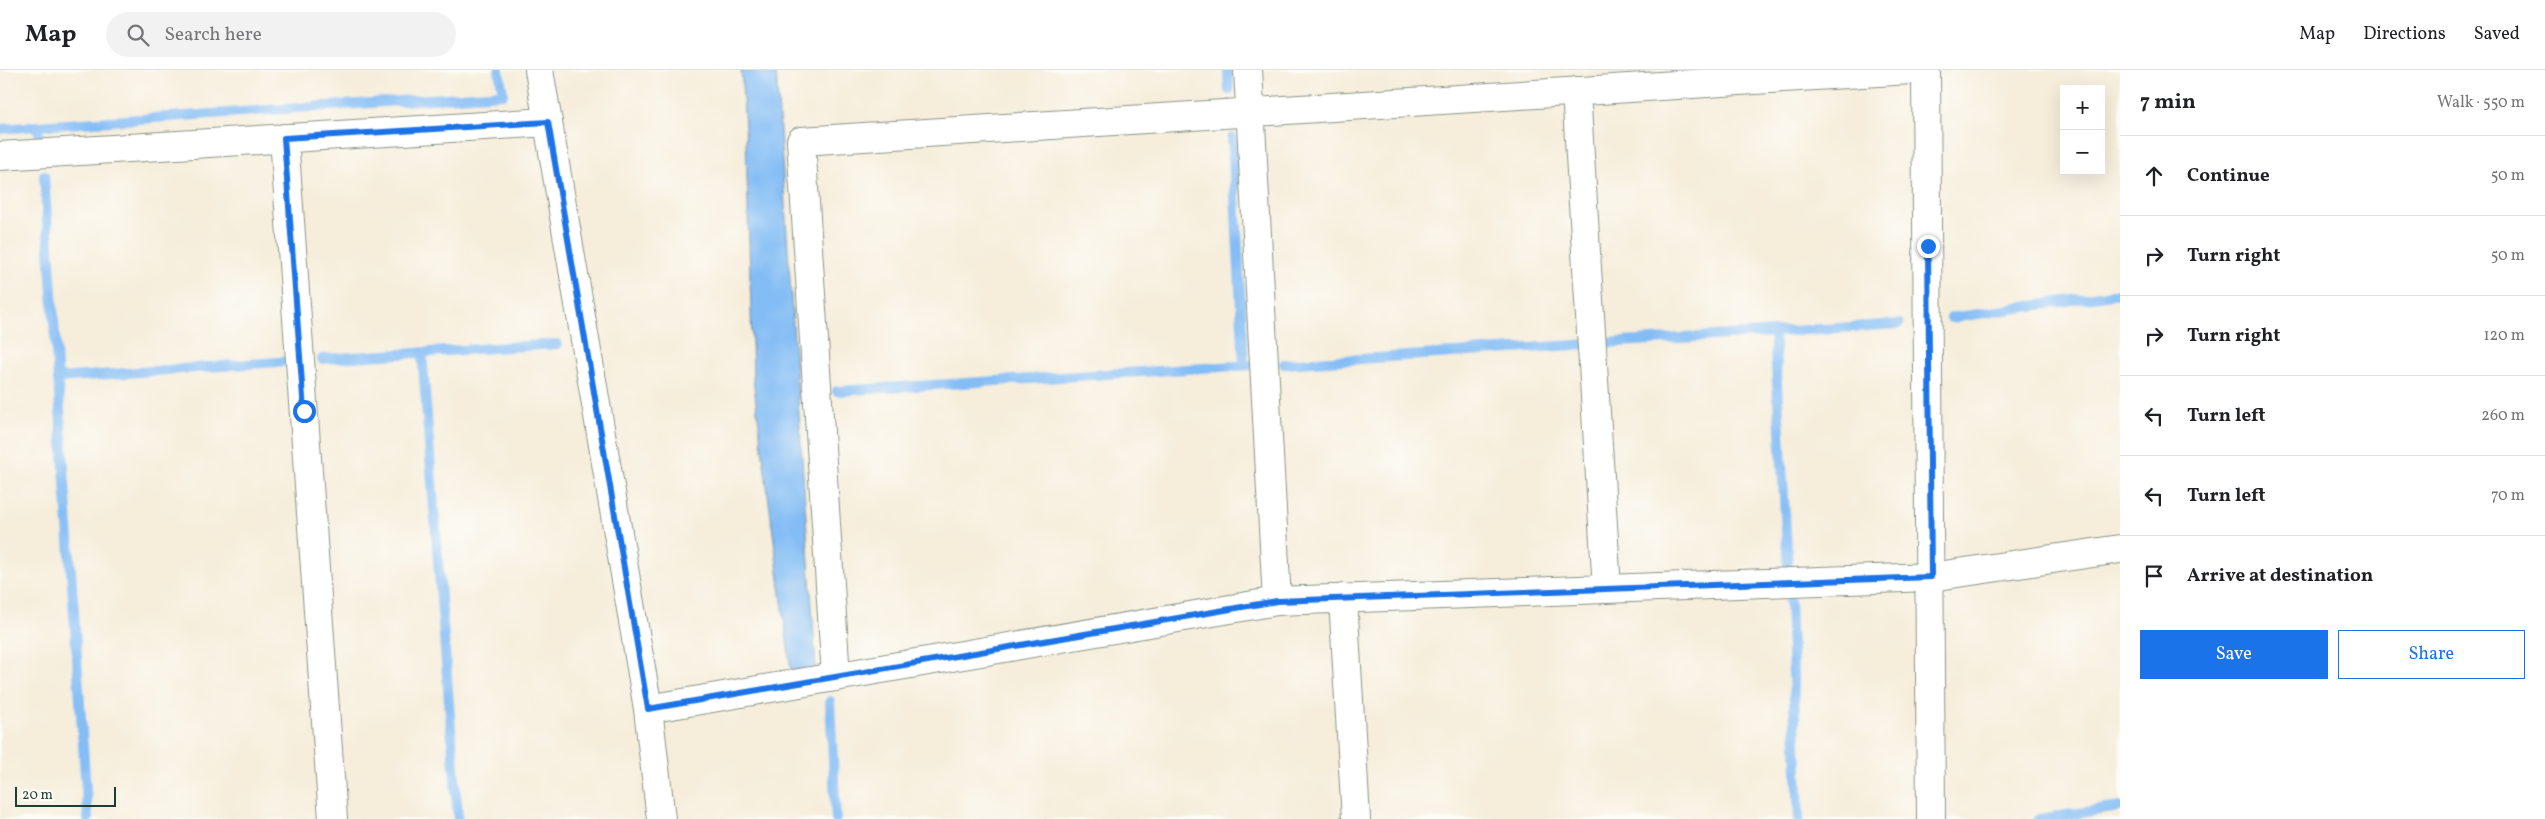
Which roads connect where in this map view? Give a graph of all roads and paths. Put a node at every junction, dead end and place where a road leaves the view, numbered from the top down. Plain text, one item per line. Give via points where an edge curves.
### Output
1 (539, 70) edge
2 (1248, 70) edge
3 (1910, 70) edge
4 (1926, 70) edge
5 (1576, 91) junction
6 (1250, 111) junction
7 (548, 122) junction
8 (284, 138) junction
9 (0, 156) edge
10 (2120, 549) edge
11 (1931, 577) junction
12 (1607, 589) junction
13 (1343, 598) junction
14 (1277, 601) junction
15 (836, 677) junction
16 (648, 709) junction
17 (333, 819) edge
18 (661, 819) edge
19 (1356, 819) edge
20 (1931, 819) edge

1 - 7 street
2 - 6 street
3 - 5 street
4 - 11 street
5 - 6 street
5 - 12 street
6 - 14 street
6 - 15 street via 801,141
7 - 8 street
7 - 16 street
8 - 9 street
8 - 17 street
10 - 11 street
11 - 12 street
11 - 20 street
12 - 13 street
13 - 14 street
13 - 19 street
14 - 15 street
15 - 16 street
16 - 18 street

